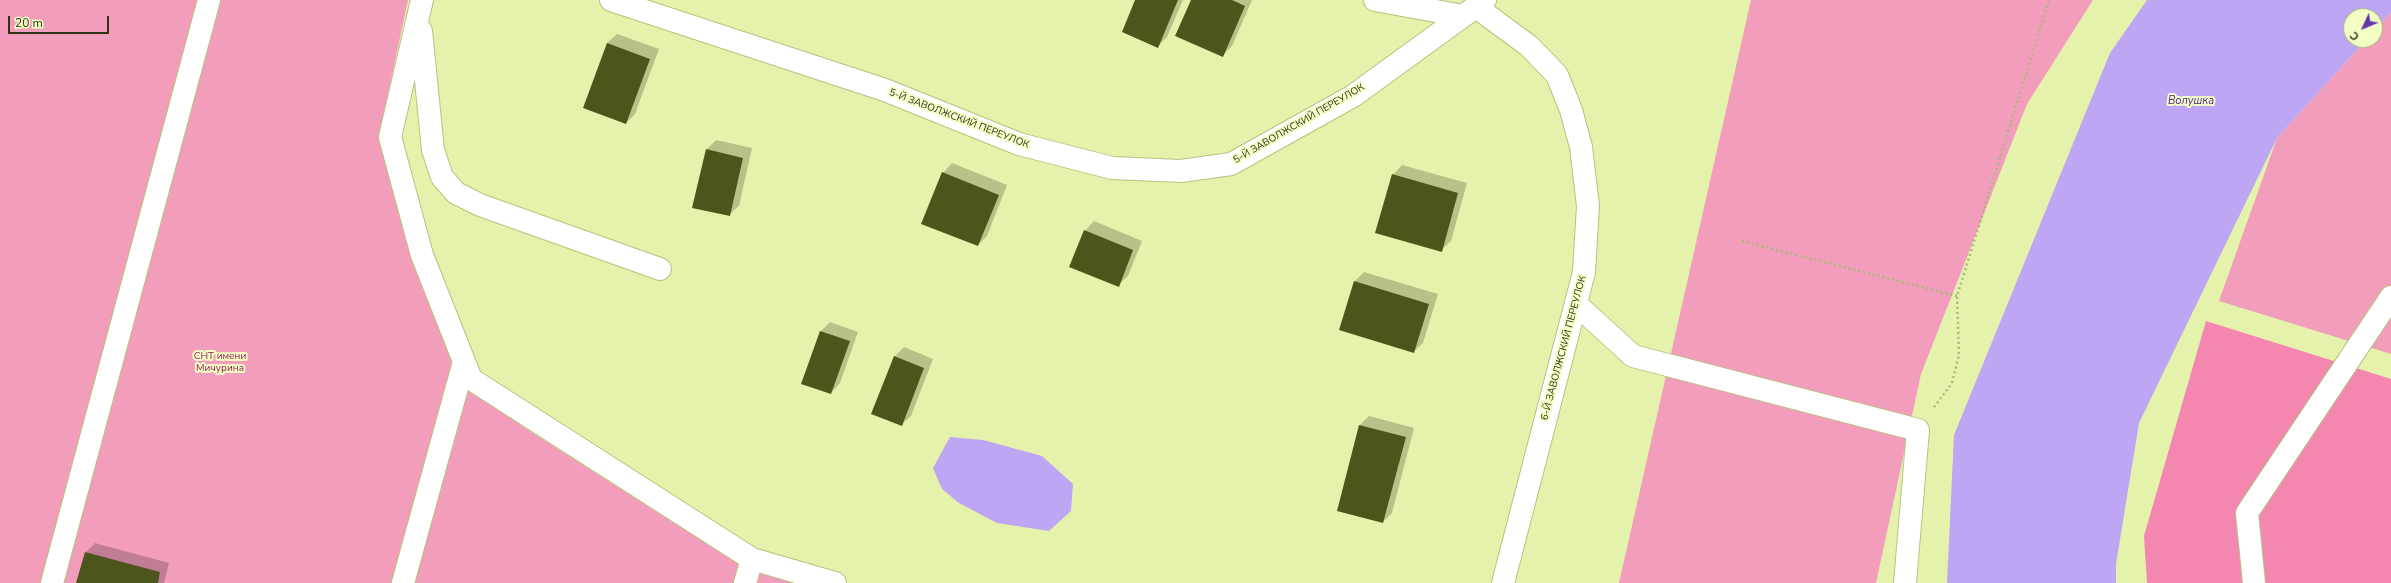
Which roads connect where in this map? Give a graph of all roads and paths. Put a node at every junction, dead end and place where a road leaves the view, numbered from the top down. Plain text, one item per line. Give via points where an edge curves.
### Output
1 (209, 0) edge
2 (611, 0) edge
3 (1375, 0) edge
4 (2049, 0) edge
5 (420, 6) edge
6 (1474, 8) edge
7 (1742, 241) dead end
8 (660, 269) dead end
9 (1958, 296) junction
10 (2391, 297) edge
11 (1576, 304) junction
12 (464, 362) junction
13 (1918, 430) junction
14 (752, 559) junction
15 (52, 583) edge
16 (403, 583) edge
17 (745, 583) edge
18 (835, 583) edge
19 (1503, 583) edge
20 (1905, 583) edge
21 (2254, 583) edge

1 - 15 street
2 - 6 street, 5-Й ЗАВОЛЖСКИЙ ПЕРЕУЛОК via 885,90 1019,144 1112,168 1181,172 1231,164 1353,96
3 - 6 street
4 - 9 path
5 - 8 street via 433,150 442,177 456,193 480,205
5 - 12 street via 390,137 422,255
6 - 11 street, 6-Й ЗАВОЛЖСКИЙ ПЕРЕУЛОК via 1529,46 1557,75 1571,110 1581,147 1588,206 1584,272
7 - 9 path
9 - 13 path via 1959,355 1952,383
10 - 21 street via 2247,513
11 - 13 street via 1633,356
11 - 19 street, 6-Й ЗАВОЛЖСКИЙ ПЕРЕУЛОК
12 - 14 street via 471,379
12 - 16 street
13 - 20 street
14 - 17 street
14 - 18 street

